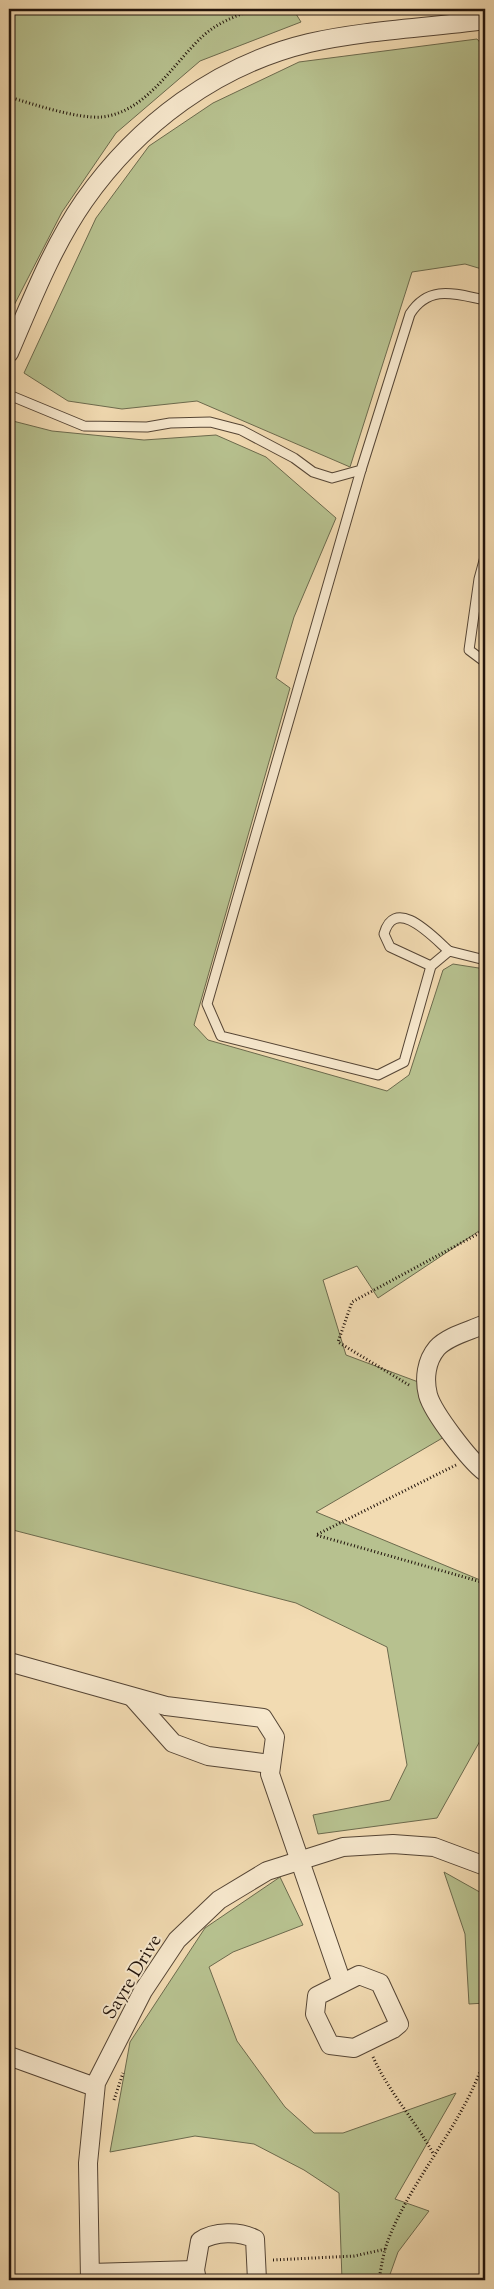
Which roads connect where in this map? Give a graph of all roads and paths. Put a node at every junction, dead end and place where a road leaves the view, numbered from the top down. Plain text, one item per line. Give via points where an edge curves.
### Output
1 (254, 9) edge
2 (287, 9) edge
3 (352, 9) edge
4 (485, 20) edge
5 (9, 97) edge
6 (485, 300) edge
7 (9, 353) edge
8 (9, 395) edge
9 (361, 470) junction
10 (485, 557) edge
11 (485, 662) edge
12 (449, 951) junction
13 (485, 960) edge
14 (431, 966) junction
15 (485, 1230) edge
16 (485, 1324) edge
17 (429, 1397) junction
18 (470, 1458) junction
19 (485, 1472) edge
20 (485, 1583) edge
21 (9, 1662) edge
22 (133, 1697) junction
23 (270, 1764) junction
24 (300, 1860) junction
25 (485, 1866) edge
26 (342, 1983) junction
27 (369, 2048) dead end
28 (9, 2056) edge
29 (485, 2057) edge
30 (123, 2072) dead end
31 (95, 2087) junction
32 (114, 2100) dead end
33 (434, 2156) junction
34 (386, 2249) junction
35 (271, 2260) dead end
36 (196, 2275) edge
37 (90, 2276) edge
38 (257, 2280) edge
39 (378, 2280) edge

1 - 5 path via 227,19 205,35 150,92 118,114 87,116
2 - 3 path via 320,12
4 - 7 street via 308,43 226,74 171,108 111,166 84,201 43,277
6 - 9 lane via 437,292 418,302 410,314
8 - 9 lane via 84,426 147,427 210,422 241,430 294,458 313,472 332,478
9 - 14 lane via 207,1004 221,1036 378,1075 404,1062
10 - 11 lane via 469,650
12 - 13 lane
12 - 14 lane
12 - 14 lane via 412,920 397,918 390,922 384,934 390,947
15 - 17 path via 352,1302 338,1342
16 - 17 street via 448,1340 431,1357 427,1370
17 - 18 street
18 - 19 street
18 - 20 path via 316,1535
21 - 22 street
22 - 23 street via 173,1743 208,1756
22 - 23 street via 166,1706 263,1718 274,1737
23 - 24 street via 270,1774
24 - 25 street, Sayre Drive via 343,1847 393,1844 434,1847
24 - 26 street
24 - 31 street, Sayre Drive via 268,1871 219,1900 177,1940 142,1991
26 - 26 street via 317,1996 315,2014 330,2045 354,2048 396,2027 380,1982 359,1975
27 - 33 path via 386,2083
28 - 31 street
29 - 33 path
30 - 32 path
31 - 37 street, Sayre Drive via 88,2163
33 - 34 path via 403,2208
34 - 35 path via 354,2256
34 - 39 path
36 - 37 street, Sayre Drive
36 - 38 street, Sayre Drive via 200,2241 208,2236 245,2233 255,2238

